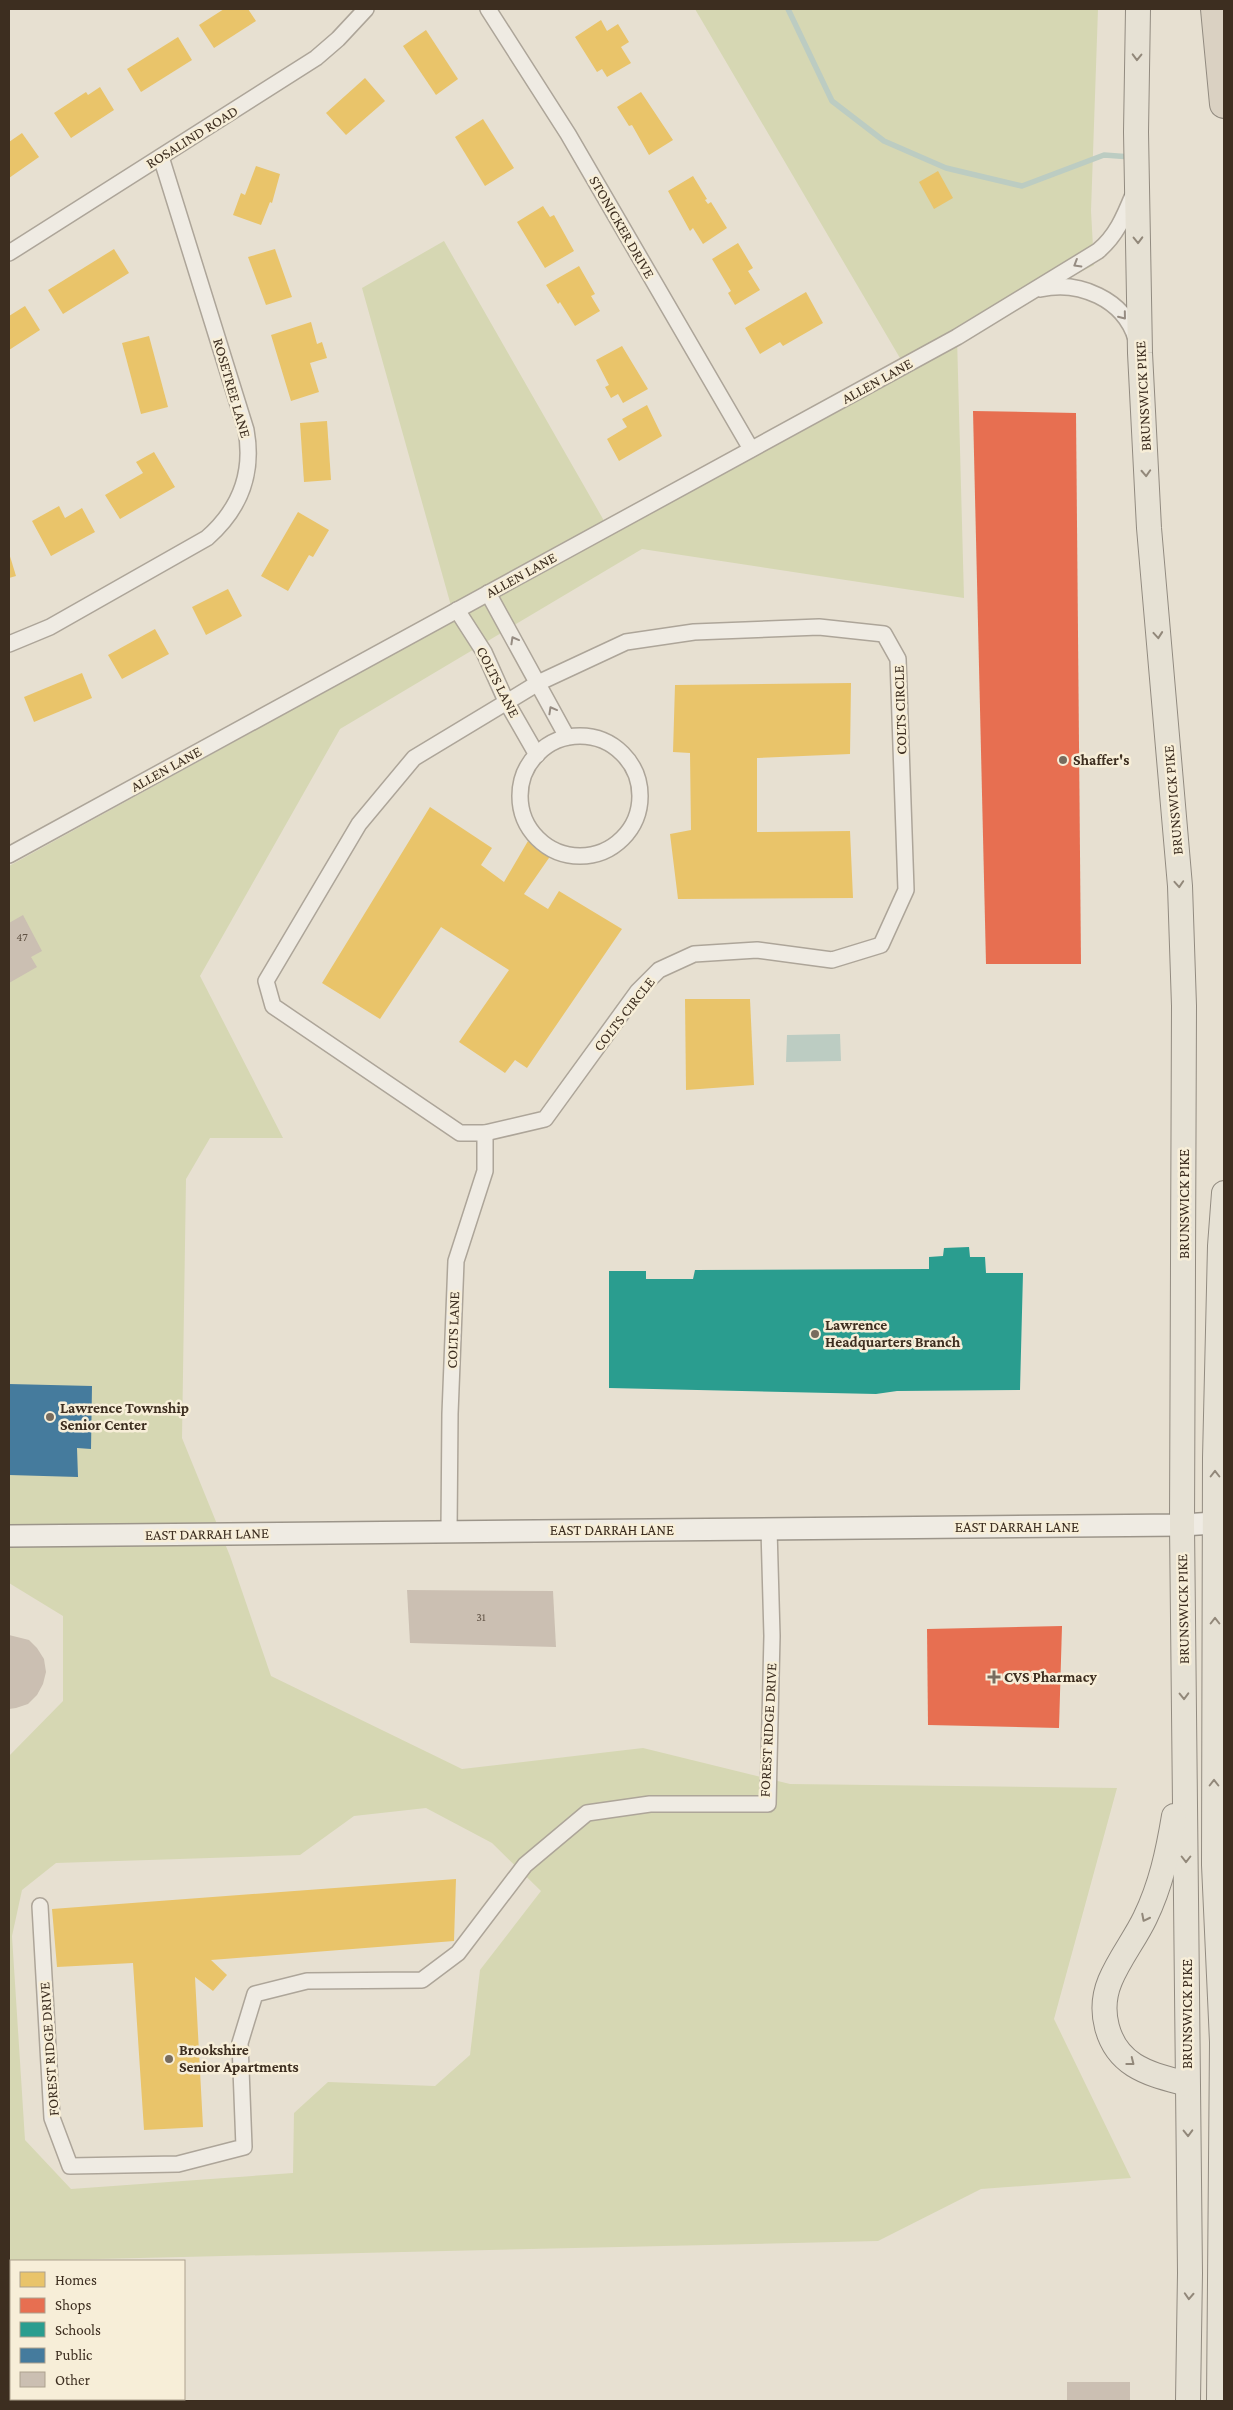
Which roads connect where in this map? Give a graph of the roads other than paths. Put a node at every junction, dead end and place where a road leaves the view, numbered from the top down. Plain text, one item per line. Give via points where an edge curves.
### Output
1 (366, 9) edge
2 (488, 9) edge
3 (1138, 9) edge
4 (1215, 9) edge
5 (1224, 104) edge
6 (161, 157) junction
7 (1137, 180) junction
8 (9, 253) edge
9 (1032, 292) junction
10 (1140, 353) junction
11 (751, 449) junction
12 (488, 593) junction
13 (457, 610) junction
14 (9, 644) edge
15 (538, 683) junction
16 (506, 701) junction
17 (567, 737) junction
18 (537, 756) junction
19 (9, 855) edge
20 (485, 1133) junction
21 (1224, 1193) edge
22 (1220, 1524) edge
23 (1182, 1525) junction
24 (769, 1529) junction
25 (449, 1531) junction
26 (9, 1536) edge
27 (1185, 1735) junction
28 (1224, 1814) edge
29 (1214, 1865) junction
30 (40, 1906) dead end
31 (1187, 2084) junction
32 (1188, 2401) edge
33 (1219, 2401) edge

1 - 6 street, ROSALIND ROAD via 316,58
2 - 11 street, STONICKER DRIVE via 568,134
3 -> 7 main road, BRUNSWICK PIKE
4 - 5 highway
6 - 8 street, ROSALIND ROAD
6 - 14 street, ROSETREE LANE via 246,430 249,466 244,488 223,524 207,538 50,627
7 -> 9 street, ALLEN LANE via 1122,222 1109,242
7 -> 10 main road, BRUNSWICK PIKE
9 -> 10 street, ALLEN LANE via 1053,286 1093,292 1124,316 1134,332
9 - 11 street, ALLEN LANE via 948,342
10 -> 23 main road, BRUNSWICK PIKE via 1149,528 1180,886 1184,997
11 - 12 street, ALLEN LANE
12 - 13 street, ALLEN LANE
15 -> 12 street
13 - 16 street, COLTS LANE via 484,652
13 - 19 street, ALLEN LANE
15 - 16 street, COLTS CIRCLE
17 -> 15 street
15 - 20 street, COLTS CIRCLE via 626,642 694,632 820,627 884,634 898,659 906,890 881,945 832,960 757,950 694,954 658,970 638,991 546,1119
16 - 18 street, COLTS LANE
16 - 20 street, COLTS CIRCLE via 414,758 359,824 266,981 273,1006 302,1027 460,1133
17 - 18 street
17 - 18 street via 587,736 607,742 624,754 635,771 640,791 638,811 630,830 616,844 599,853 580,856 561,853 544,844 530,830 522,813 520,794 524,775
20 - 25 street, COLTS LANE via 485,1171 456,1261
22 -> 21 main road, BRUNSWICK PIKE via 1220,1246
22 - 23 street, EAST DARRAH LANE
29 -> 22 main road, BRUNSWICK PIKE
23 - 24 street, EAST DARRAH LANE
23 -> 27 main road, BRUNSWICK PIKE
24 - 25 street, EAST DARRAH LANE
24 - 30 street, FOREST RIDGE DRIVE via 772,1636 768,1804 650,1804 587,1813 525,1865 458,1953 422,1980 308,1981 255,1994 240,2043 244,2146 178,2164 70,2166 52,2118
25 - 26 street, EAST DARRAH LANE
27 -> 31 main road, BRUNSWICK PIKE
27 -> 31 main road via 1168,1856 1158,1890 1111,1979 1105,1996 1104,2015 1109,2034 1119,2051 1133,2064 1149,2073
28 - 29 main road
29 - 33 main road, BRUNSWICK PIKE via 1222,2042
31 -> 32 main road, BRUNSWICK PIKE

